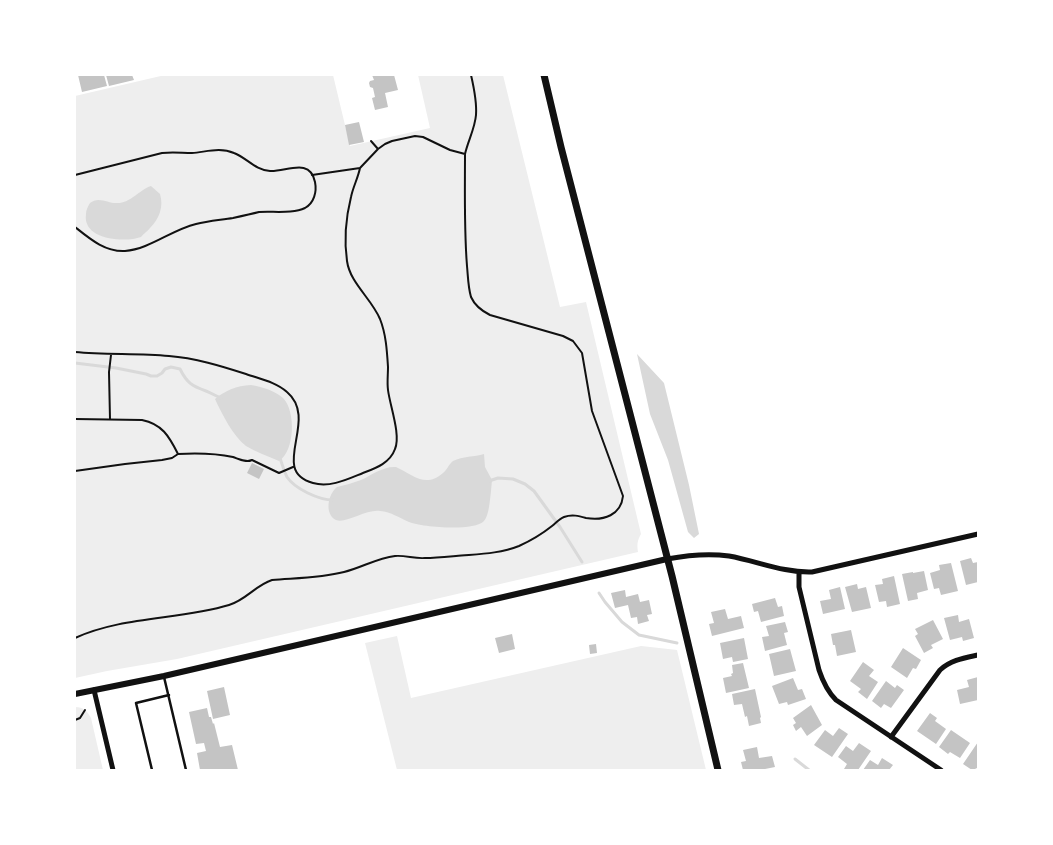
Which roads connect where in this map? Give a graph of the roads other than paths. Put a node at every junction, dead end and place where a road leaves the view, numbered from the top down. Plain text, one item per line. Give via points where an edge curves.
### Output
1 (544, 75) edge
2 (978, 534) edge
3 (667, 559) junction
4 (799, 572) junction
5 (978, 654) edge
6 (164, 676) junction
7 (94, 690) junction
8 (75, 694) edge
9 (169, 695) junction
10 (891, 737) junction
11 (113, 770) edge
12 (152, 770) edge
13 (186, 770) edge
14 (718, 770) edge
15 (941, 770) edge

1 - 3 main road
2 - 4 street via 812,572
3 - 4 street via 709,554
3 - 6 street
3 - 14 main road
4 - 10 street via 799,587 822,681 836,700
5 - 10 street via 947,663
6 - 7 street
6 - 9 lane
7 - 8 street
7 - 11 street
9 - 12 lane via 136,703
9 - 13 lane
10 - 15 street

